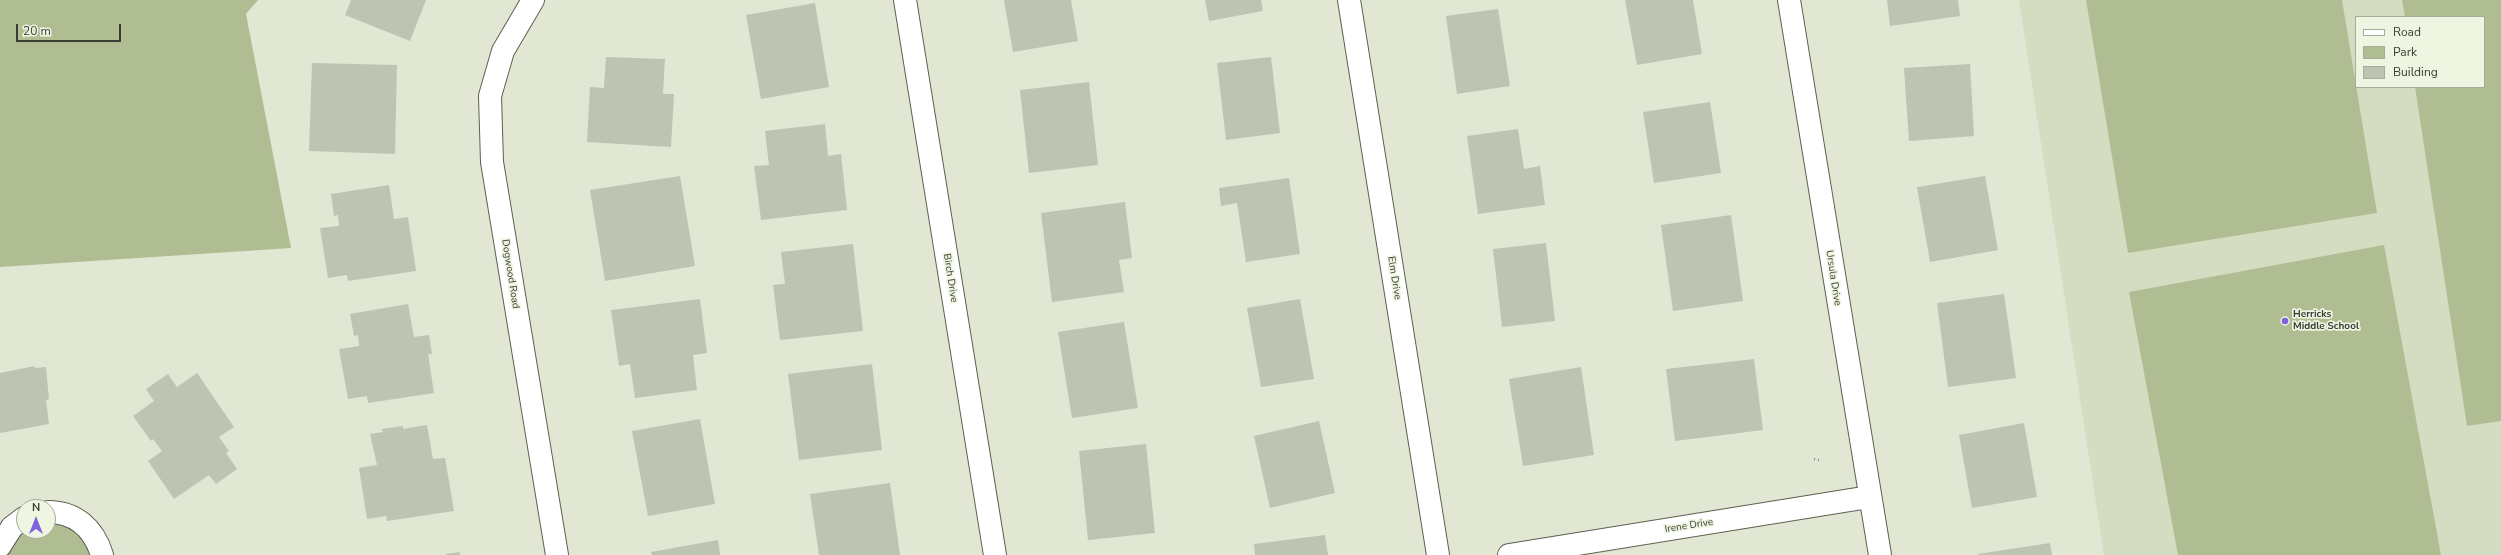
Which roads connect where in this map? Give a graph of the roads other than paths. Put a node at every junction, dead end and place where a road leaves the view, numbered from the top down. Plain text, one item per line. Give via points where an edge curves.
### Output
1 (533, 0) edge
2 (905, 0) edge
3 (1349, 0) edge
4 (1789, 0) edge
5 (1869, 497) junction
6 (56, 512) edge
7 (16, 524) edge
8 (0, 546) edge
9 (102, 555) edge
10 (557, 555) edge
11 (995, 555) edge
12 (1438, 555) edge
13 (1509, 555) edge
14 (1880, 555) edge

1 - 10 street, Dogwood Road via 503,51 490,96 492,162
2 - 11 street, Birch Drive
3 - 12 street, Elm Drive
4 - 5 street, Ursula Drive
5 - 13 street, Irene Drive
5 - 14 street, Ursula Drive
6 - 9 street via 76,518 84,525 98,542
7 - 8 street

